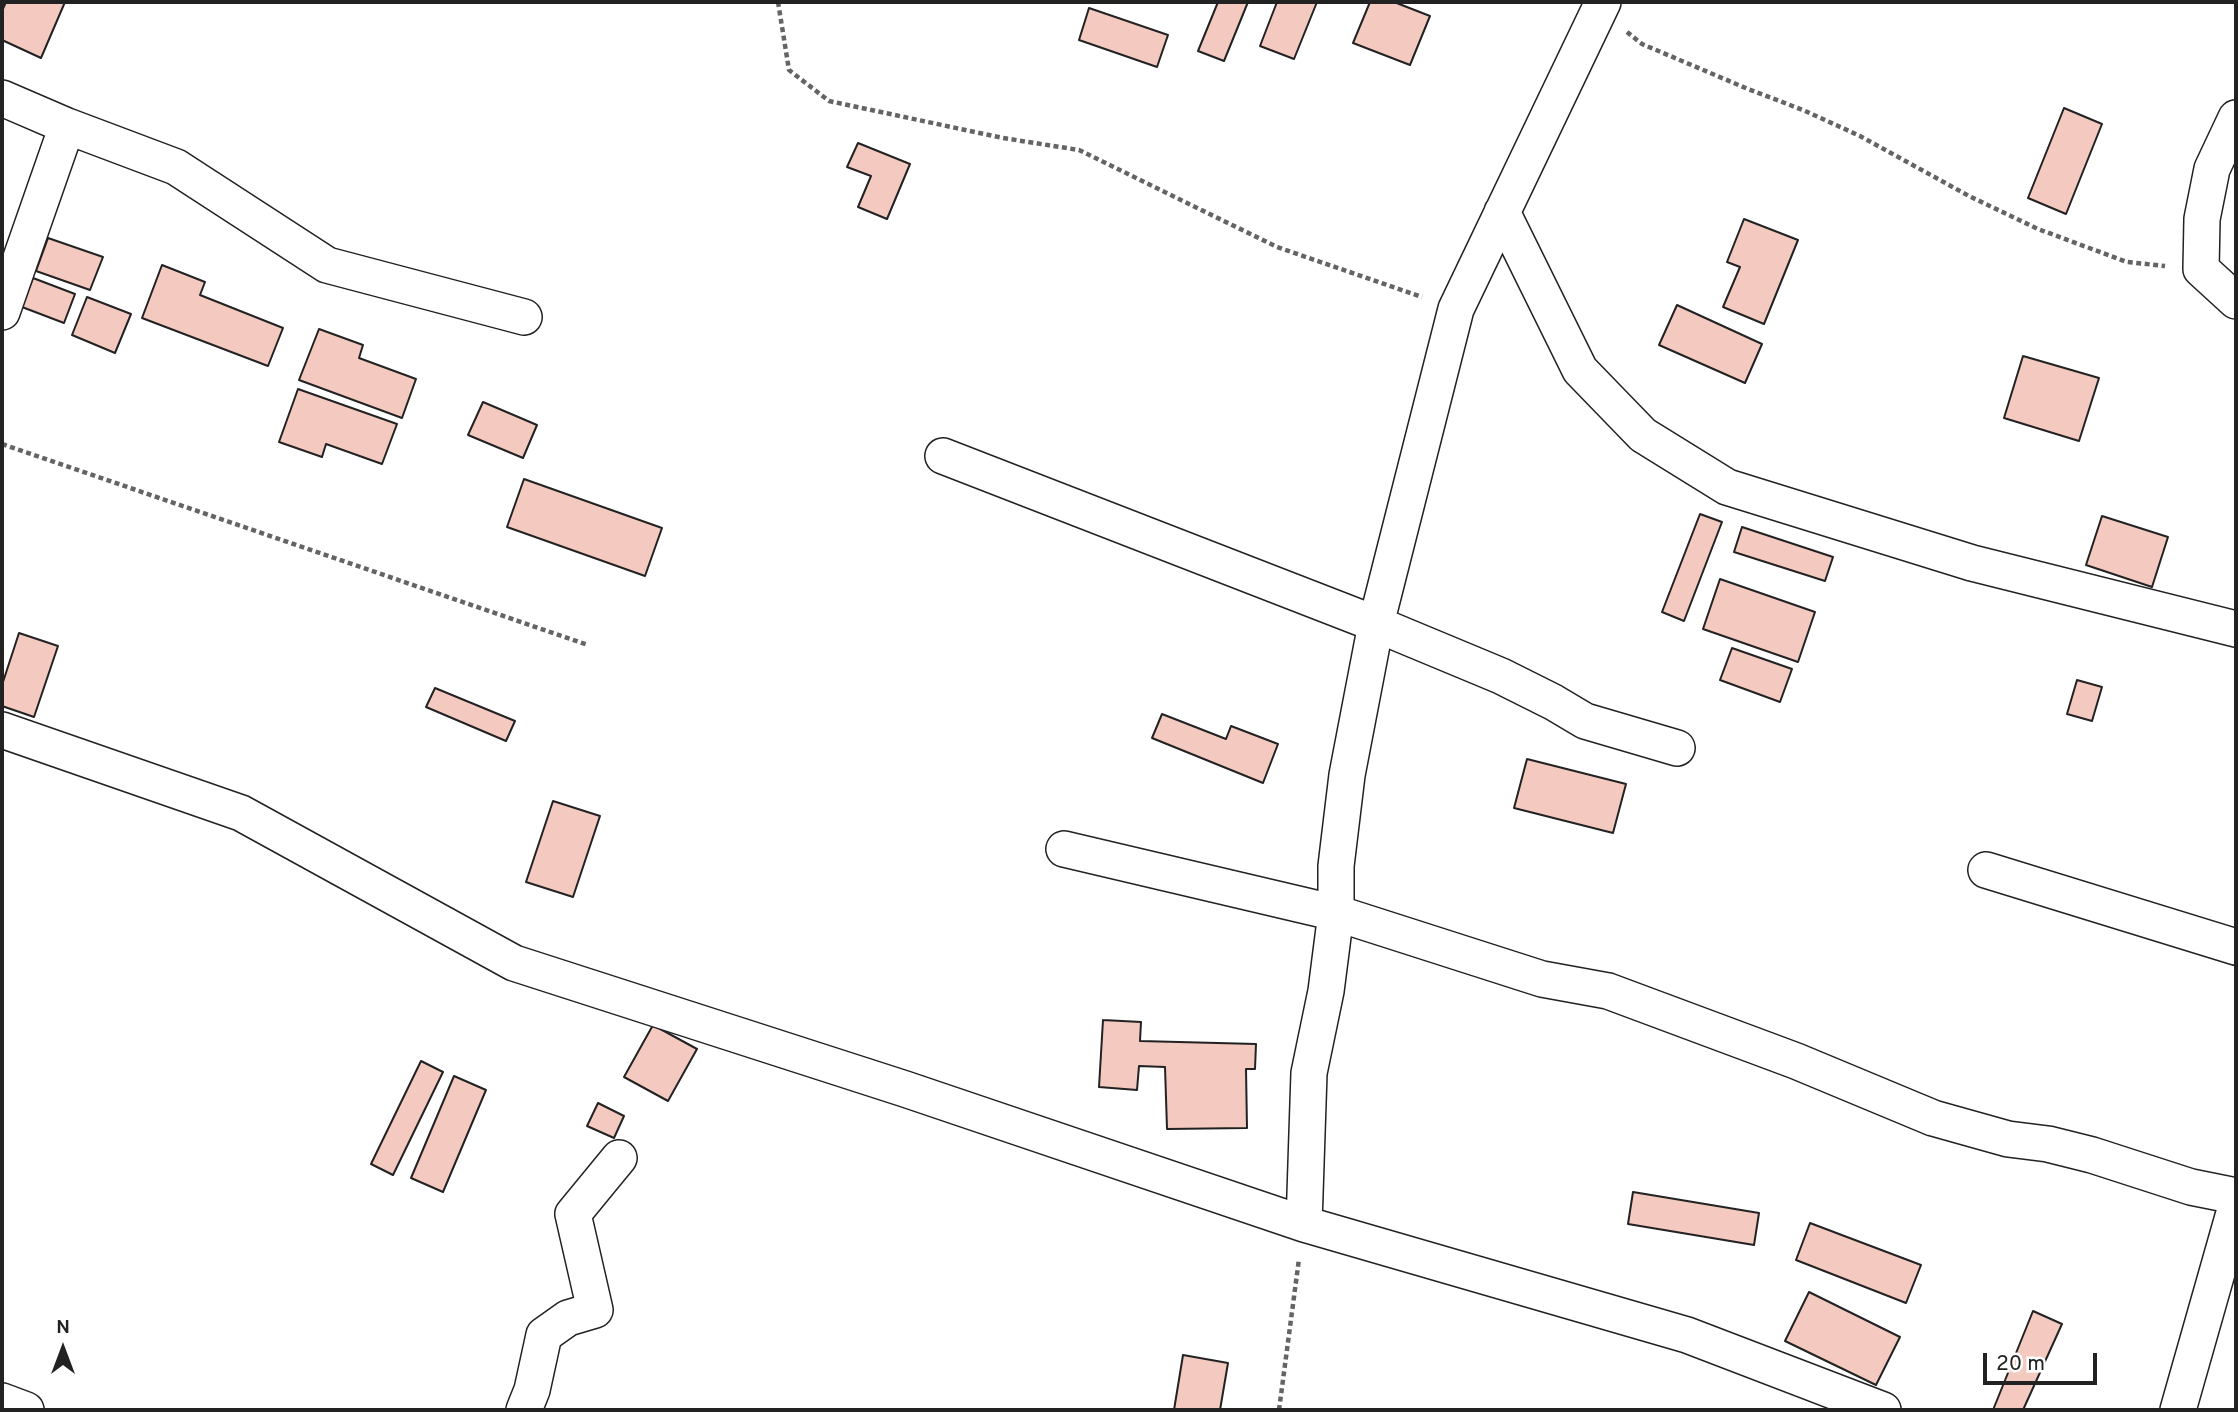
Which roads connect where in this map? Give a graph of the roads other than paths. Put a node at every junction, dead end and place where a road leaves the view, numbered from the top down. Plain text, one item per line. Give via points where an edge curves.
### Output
1 (1601, 5) edge
2 (2, 98) edge
3 (2236, 118) edge
4 (67, 126) junction
5 (1502, 212) junction
6 (2236, 301) edge
7 (2, 312) edge
8 (524, 317) dead end
9 (943, 456) dead end
10 (1376, 624) junction
11 (2236, 629) edge
12 (2, 730) edge
13 (1677, 748) dead end
14 (1064, 849) dead end
15 (1986, 870) dead end
16 (1336, 913) junction
17 (2236, 947) edge
18 (619, 1158) dead end
19 (2236, 1196) edge
20 (2236, 1206) edge
21 (1304, 1224) junction
22 (2, 1401) edge
23 (26, 1410) edge
24 (524, 1410) edge
25 (1884, 1410) edge
26 (2178, 1410) edge

1 - 5 street
2 - 4 street
3 - 6 street via 2213,169 2202,219 2201,269
4 - 7 street
4 - 8 street via 176,167 327,265
5 - 10 street via 1456,309
5 - 11 street via 1580,370 1643,435 1727,487 1972,563
9 - 10 street
10 - 13 street via 1501,676 1585,721
10 - 16 street via 1347,775 1336,866
12 - 21 street via 241,813 514,963
14 - 16 street
15 - 17 street
16 - 19 street via 1542,979 1608,991 1933,1118 2092,1155
16 - 21 street via 1309,1073
18 - 24 street via 573,1214 595,1310 568,1318 544,1335
20 - 26 street
21 - 25 street via 1687,1335
22 - 23 street

